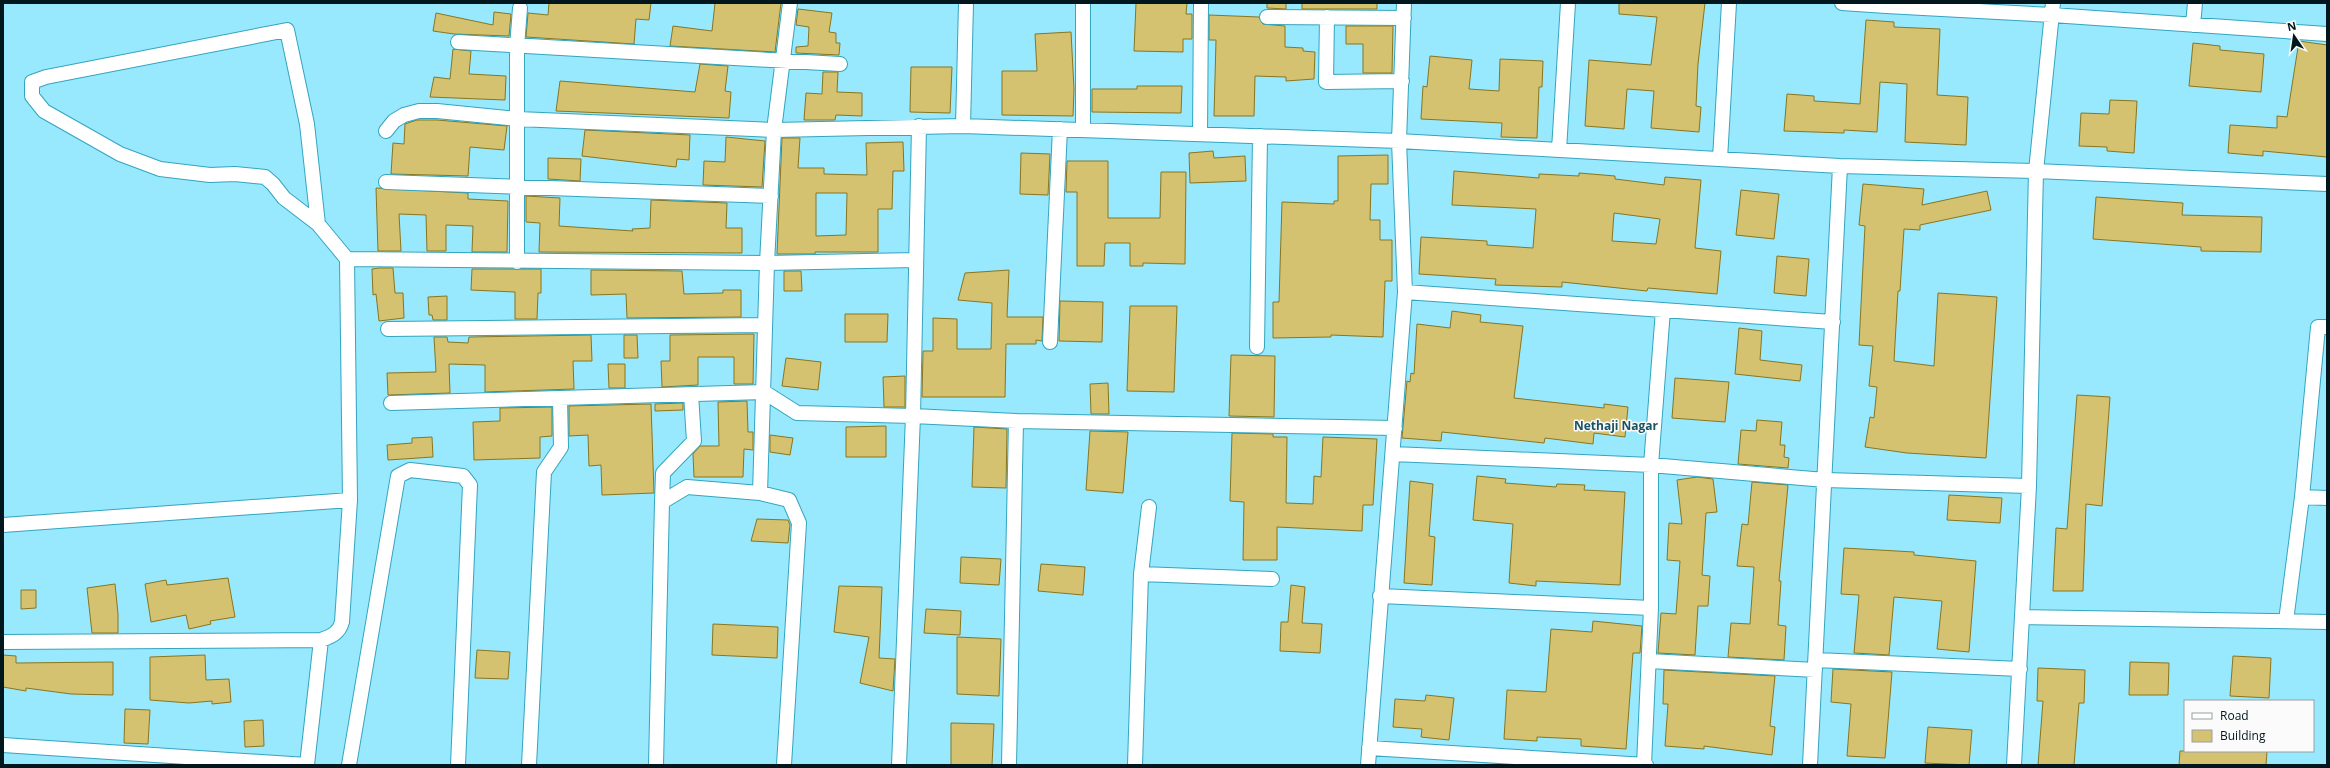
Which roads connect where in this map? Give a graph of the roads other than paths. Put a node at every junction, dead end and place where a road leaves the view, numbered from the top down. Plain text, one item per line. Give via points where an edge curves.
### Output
1 (790, 3) edge
2 (966, 3) edge
3 (1083, 3) edge
4 (1201, 3) edge
5 (1404, 3) edge
6 (1568, 3) edge
7 (1730, 3) edge
8 (1842, 3) edge
9 (2195, 3) edge
10 (1886, 5) edge
11 (520, 8) dead end
12 (2053, 9) edge
13 (1267, 17) dead end
14 (1327, 17) junction
15 (1404, 18) junction
16 (2193, 25) junction
17 (2327, 34) edge
18 (458, 42) dead end
19 (517, 47) junction
20 (783, 61) junction
21 (840, 64) dead end
22 (1402, 81) junction
23 (518, 119) junction
24 (919, 126) junction
25 (963, 126) junction
26 (1060, 129) junction
27 (774, 130) junction
28 (1084, 130) junction
29 (386, 131) dead end
30 (1200, 134) junction
31 (1260, 136) junction
32 (1399, 141) junction
33 (1559, 150) junction
34 (1720, 159) junction
35 (1840, 166) junction
36 (2036, 170) junction
37 (386, 182) dead end
38 (2327, 184) edge
39 (518, 186) junction
40 (771, 196) junction
41 (318, 224) junction
42 (347, 259) junction
43 (915, 260) junction
44 (517, 262) junction
45 (767, 263) junction
46 (1405, 292) junction
47 (1663, 310) junction
48 (1833, 322) junction
49 (765, 325) junction
50 (2327, 327) edge
51 (388, 329) dead end
52 (1050, 342) dead end
53 (1257, 347) dead end
54 (764, 392) junction
55 (691, 394) junction
56 (560, 398) junction
57 (391, 403) dead end
58 (913, 416) junction
59 (1016, 421) junction
60 (1395, 428) junction
61 (1393, 454) junction
62 (1651, 465) junction
63 (1825, 480) junction
64 (2029, 486) junction
65 (760, 493) junction
66 (2302, 497) junction
67 (2327, 498) edge
68 (350, 500) junction
69 (662, 502) junction
70 (1149, 507) dead end
71 (3, 525) edge
72 (1141, 574) junction
73 (1272, 579) dead end
74 (1380, 596) junction
75 (1651, 608) junction
76 (2022, 617) junction
77 (2286, 621) junction
78 (2327, 622) edge
79 (321, 640) junction
80 (3, 642) edge
81 (1649, 661) junction
82 (1816, 665) junction
83 (2020, 669) junction
84 (3, 744) edge
85 (1369, 748) junction
86 (307, 765) edge
87 (349, 765) edge
88 (458, 765) edge
89 (528, 765) edge
90 (656, 765) edge
91 (784, 765) edge
92 (900, 765) edge
93 (1009, 765) edge
94 (1135, 765) edge
95 (1368, 765) edge
96 (1645, 765) edge
97 (1810, 765) edge
98 (2014, 765) edge

1 - 20 street
2 - 25 street
3 - 28 street
4 - 30 street
5 - 15 street
6 - 33 street
7 - 34 street
8 - 10 street
9 - 16 street
10 - 12 street
11 - 19 street
12 - 16 street
12 - 36 street
13 - 14 street
14 - 15 street
14 - 22 street via 1326,82
15 - 22 street
16 - 17 street
18 - 19 street
19 - 20 street
19 - 23 street
20 - 21 street
20 - 27 street
22 - 32 street
23 - 27 street
23 - 29 street via 419,111 394,121
23 - 39 street
24 - 25 street
24 - 27 street
24 - 43 street
25 - 26 street
26 - 28 street
26 - 52 street
27 - 40 street
28 - 30 street
30 - 31 street
31 - 32 street
31 - 53 street
32 - 33 street
32 - 46 street
33 - 34 street
34 - 35 street
35 - 36 street
35 - 48 street
36 - 38 street
36 - 64 street
37 - 39 street
39 - 40 street
39 - 44 street
40 - 45 street
41 - 41 street via 307,124 287,30 46,77 32,82 32,96 44,111 120,154 160,169 210,175 265,177 284,198
41 - 42 street
42 - 44 street
42 - 68 street
43 - 45 street
43 - 58 street
44 - 45 street
45 - 49 street
46 - 47 street
46 - 60 street
47 - 48 street
47 - 62 street
48 - 63 street
49 - 51 street
49 - 54 street
50 - 66 street via 2318,327
54 - 55 street
54 - 58 street via 797,413
54 - 65 street
55 - 56 street
55 - 69 street via 694,440 663,473
56 - 57 street
56 - 89 street via 561,447 544,472
58 - 59 street
58 - 92 street
59 - 60 street
59 - 93 street
60 - 61 street
61 - 62 street
61 - 74 street
62 - 63 street
62 - 75 street
63 - 64 street
63 - 82 street
64 - 76 street
65 - 69 street via 687,487
65 - 91 street via 789,500 799,523
66 - 67 street
66 - 77 street
68 - 71 street
68 - 79 street via 342,622 340,630
69 - 90 street
70 - 72 street
72 - 73 street
72 - 94 street
74 - 75 street
74 - 85 street
75 - 81 street
76 - 77 street
76 - 83 street
77 - 78 street
79 - 80 street
79 - 86 street
81 - 82 street
81 - 96 street
82 - 83 street
82 - 97 street
83 - 98 street
84 - 86 street
85 - 95 street
85 - 96 street
87 - 88 street via 398,476 410,470 463,476 470,485

